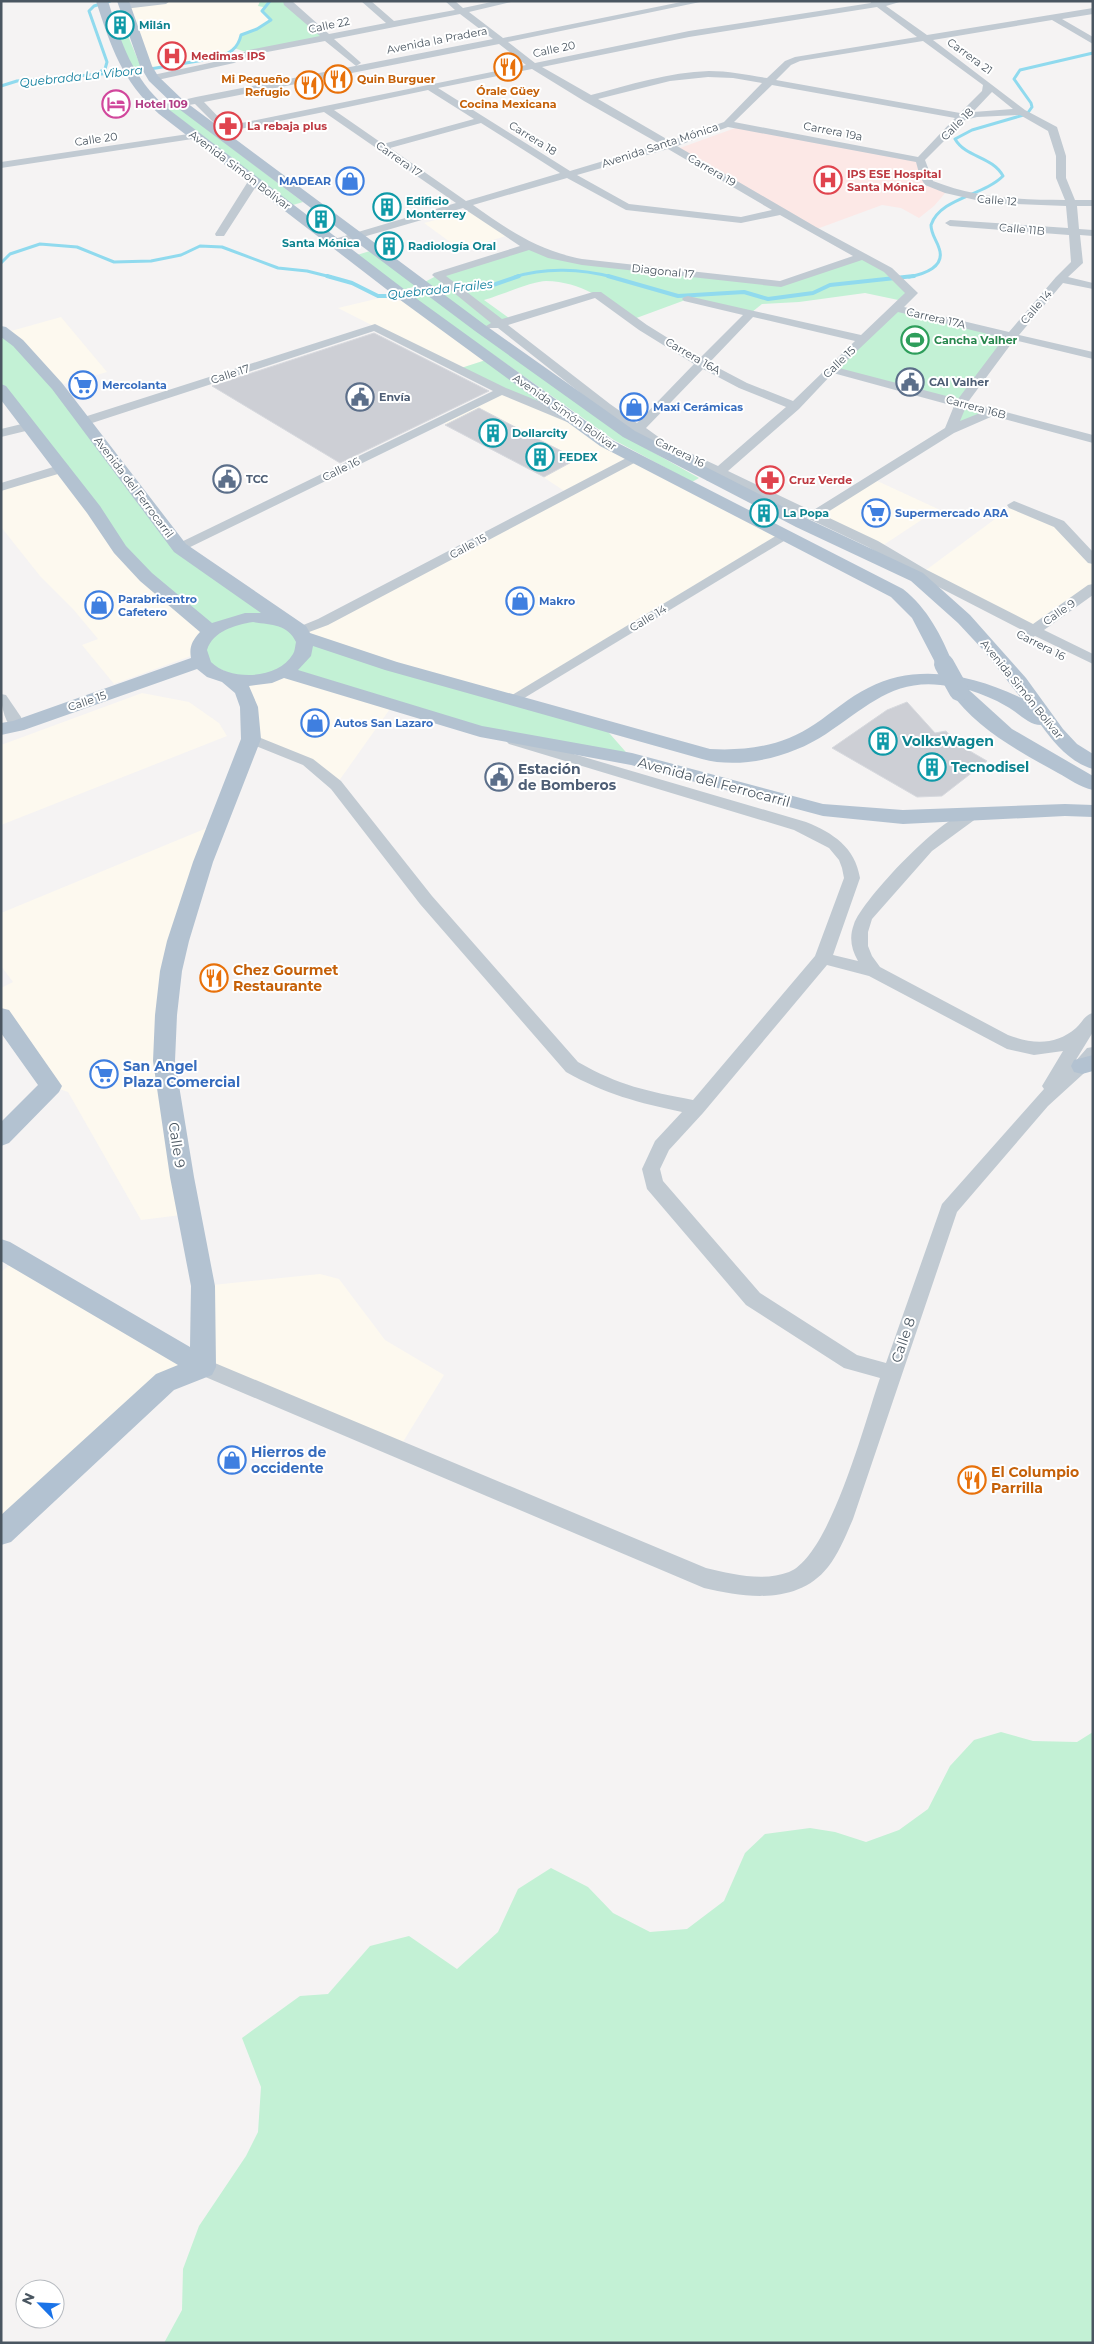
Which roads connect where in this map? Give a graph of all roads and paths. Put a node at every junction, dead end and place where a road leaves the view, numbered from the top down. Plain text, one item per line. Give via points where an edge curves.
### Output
1 (136, 1) edge
2 (164, 1) edge
3 (365, 1) edge
4 (449, 1) edge
5 (511, 1) edge
6 (677, 1) edge
7 (701, 1) edge
8 (900, 1) edge
9 (287, 2) edge
10 (103, 3) edge
11 (124, 3) edge
12 (876, 3) edge
13 (663, 6) edge
14 (461, 11) junction
15 (1093, 11) edge
16 (1093, 16) edge
17 (1056, 19) junction
18 (391, 23) junction
19 (327, 37) junction
20 (495, 38) junction
21 (926, 40) junction
22 (1093, 41) edge
23 (356, 63) junction
24 (534, 66) junction
25 (150, 72) junction
26 (770, 81) junction
27 (783, 83) junction
28 (988, 84) junction
29 (430, 88) junction
30 (771, 95) dead end
31 (587, 99) junction
32 (196, 100) junction
33 (176, 101) junction
34 (157, 106) junction
35 (325, 108) junction
36 (1026, 114) junction
37 (964, 117) junction
38 (481, 120) junction
39 (744, 123) junction
40 (727, 124) junction
41 (220, 130) junction
42 (194, 136) junction
43 (383, 147) junction
44 (673, 147) junction
45 (920, 160) junction
46 (1, 165) edge
47 (568, 174) junction
48 (579, 179) junction
49 (258, 184) junction
50 (1071, 202) junction
51 (1093, 203) edge
52 (469, 208) junction
53 (782, 211) junction
54 (950, 223) dead end
55 (1074, 232) junction
56 (1093, 233) edge
57 (220, 234) dead end
58 (360, 238) junction
59 (338, 244) junction
60 (528, 247) junction
61 (863, 256) junction
62 (441, 278) joint
63 (1060, 279) junction
64 (904, 285) joint
65 (1093, 286) edge
66 (688, 299) dead end
67 (896, 308) junction
68 (752, 312) junction
69 (507, 323) junction
70 (480, 328) junction
71 (1, 330) edge
72 (1011, 336) junction
73 (863, 339) junction
74 (1093, 356) edge
75 (701, 363) junction
76 (831, 368) junction
77 (502, 391) junction
78 (4, 398) edge
79 (964, 399) junction
80 (795, 406) junction
81 (992, 412) junction
82 (571, 419) junction
83 (85, 420) junction
84 (30, 426) junction
85 (638, 429) junction
86 (950, 430) junction
87 (1, 433) edge
88 (1093, 439) edge
89 (634, 458) junction
90 (63, 468) junction
91 (716, 474) junction
92 (1, 487) edge
93 (1014, 505) dead end
94 (813, 516) junction
95 (784, 535) junction
96 (180, 548) junction
97 (1093, 560) edge
98 (920, 575) junction
99 (1093, 588) edge
100 (297, 630) junction
101 (210, 632) junction
102 (1029, 633) junction
103 (200, 657) junction
104 (1093, 660) edge
105 (1093, 671) edge
106 (285, 672) junction
107 (229, 679) junction
108 (1, 698) edge
109 (511, 700) junction
110 (8, 725) edge
111 (480, 730) junction
112 (1056, 733) junction
113 (251, 739) junction
114 (1093, 763) edge
115 (1093, 784) edge
116 (1093, 811) edge
117 (971, 814) junction
118 (823, 958) junction
119 (874, 971) junction
120 (1, 1016) edge
121 (1088, 1025) edge
122 (1089, 1060) edge
123 (1042, 1100) junction
124 (697, 1108) junction
125 (1, 1138) edge
126 (1, 1249) edge
127 (203, 1367) junction
128 (892, 1374) junction
129 (1, 1533) edge
130 (782, 1584) joint

1 - 11 street
2 - 11 street
3 - 18 street
4 - 14 street, Carrera 19
5 - 14 street, Calle 22
6 - 13 street, Avenida la Pradera
7 - 13 street, Avenida la Pradera
8 - 12 street, Calle 20
9 - 19 street
10 - 34 main road, Avenida Simón Bolívar via 128,72
11 - 25 main road, Avenida Simón Bolívar
12 - 21 street, Carrera 21
12 - 24 street, Calle 20 via 686,31
13 - 20 street, Avenida la Pradera
14 - 18 street, Calle 22
14 - 20 street, Carrera 19
15 - 17 street, Avenida Santa Mónica
16 - 17 street, Avenida Santa Mónica
17 - 21 street, Avenida Santa Mónica
17 - 22 street
18 - 19 street, Calle 22
19 - 23 street
19 - 25 street, Calle 22 via 249,52 231,61
20 - 23 street, Avenida la Pradera
20 - 24 street, Carrera 19
20 - 32 street, Avenida la Pradera
21 - 26 street, Avenida Santa Mónica via 798,59 790,62
21 - 27 street, Avenida Santa Mónica via 806,62
21 - 28 street, Carrera 21
23 - 33 street, Avenida la Pradera
24 - 29 street, Calle 20
24 - 31 street, Carrera 19
25 - 33 main road, Avenida Simón Bolívar
26 - 27 street
26 - 31 street via 733,75 688,76
26 - 40 street, Avenida Santa Mónica
27 - 30 street, Avenida Santa Mónica
27 - 37 street
28 - 36 street, Carrera 21
28 - 37 street, Calle 18 via 987,92
29 - 35 street, Calle 20
29 - 38 street, Carrera 18
31 - 44 street, Carrera 19
32 - 33 street, Avenida la Pradera
32 - 41 street
33 - 34 street
33 - 41 main road, Avenida Simón Bolívar
34 - 42 main road, Avenida Simón Bolívar
35 - 41 street, Calle 20
35 - 43 street, Carrera 17
36 - 37 street
36 - 50 street, Carrera 21 via 1053,129 1061,156 1060,176
37 - 45 street, Calle 18
38 - 43 street
38 - 47 street, Carrera 18
39 - 40 street, Carrera 19a
39 - 44 street, Avenida Santa Mónica
39 - 45 street, Carrera 19a
40 - 44 street, Avenida Santa Mónica
41 - 58 main road, Avenida Simón Bolívar
42 - 46 street, Calle 20
42 - 49 main road, Avenida Simón Bolívar
43 - 52 street, Carrera 17
44 - 47 street, Avenida Santa Mónica
44 - 48 street, Avenida Santa Mónica
44 - 53 street, Carrera 19
45 - 50 street, Calle 12 via 929,183 975,200
47 - 48 street, Carrera 18
47 - 52 street, Avenida Santa Mónica
48 - 52 street, Avenida Santa Mónica
48 - 53 street, Carrera 18 via 626,207 741,220
49 - 57 street via 251,186
49 - 59 main road, Avenida Simón Bolívar
50 - 51 street, Calle 12
50 - 55 street
52 - 58 street, Avenida Santa Mónica
52 - 60 street, Diagonal 17
53 - 61 street, Carrera 19
54 - 55 street, Calle 11B
55 - 56 street, Calle 11B
55 - 63 street, Calle 14 via 1081,263
58 - 59 street
58 - 70 main road, Avenida Simón Bolívar
59 - 82 main road, Avenida Simón Bolívar
60 - 61 street, Diagonal 17 via 549,256 582,262 781,284
60 - 62 street
61 - 64 street, Carrera 19 via 888,270
62 - 69 street, Carrera 16
63 - 65 street
63 - 72 street, Calle 14
64 - 67 street, Calle 15 via 912,293
66 - 68 street
67 - 72 street, Carrera 17A
67 - 73 street, Calle 15
68 - 73 street
68 - 75 street
69 - 70 street
69 - 75 street, Carrera 16A via 598,294 632,320
69 - 85 street, Carrera 16
70 - 91 main road, Avenida Simón Bolívar via 629,434
71 - 83 main road, Avenida del Ferrocarril via 51,378
72 - 74 street, Carrera 17A
72 - 79 street, Calle 14
73 - 76 street, Calle 15
75 - 80 street, Carrera 16A via 778,401
75 - 85 street
76 - 79 street, Carrera 16B via 937,397
76 - 80 street, Calle 15
77 - 82 street
77 - 83 street, Calle 17 via 375,327
77 - 96 street, Calle 16
78 - 84 main road
79 - 81 street, Carrera 16B
79 - 86 street, Calle 14
80 - 91 street, Calle 15
81 - 86 street
81 - 88 street, Carrera 16B
82 - 89 main road, Avenida Simón Bolívar
83 - 96 main road, Avenida del Ferrocarril
84 - 87 street
84 - 90 main road
85 - 91 street, Carrera 16
86 - 94 street
89 - 95 main road, Avenida Simón Bolívar
89 - 100 street, Calle 15 via 323,622
90 - 92 street
90 - 101 main road via 120,549 146,577
91 - 94 street, Carrera 16
91 - 98 main road, Avenida Simón Bolívar
93 - 97 street via 1059,524
94 - 98 street, Carrera 16 via 879,548
95 - 109 street, Calle 14
95 - 115 main road, Avenida Simón Bolívar, bridge via 907,600 924,620 959,692 974,708 1002,732
96 - 100 main road, Avenida del Ferrocarril
98 - 102 street, Carrera 16
98 - 112 main road, Avenida Simón Bolívar via 991,648
99 - 102 street, Calle 9
100 - 101 main road via 264,617 241,619
100 - 106 main road via 305,650 302,658
100 - 109 main road, Avenida del Ferrocarril via 391,666
101 - 103 main road via 200,645
102 - 104 street, Carrera 16
102 - 105 street, Carrera 16
103 - 107 main road via 212,672
103 - 110 main road, Calle 15
106 - 107 main road via 248,681
106 - 111 main road, Avenida del Ferrocarril
107 - 113 main road, Calle 9 via 243,691 250,707
108 - 110 street
109 - 112 main road, Avenida del Ferrocarril via 694,752 726,757 757,754 792,743 817,731 883,687 909,680 934,680 971,686 1007,698
111 - 117 main road, Avenida del Ferrocarril via 632,759 823,810 903,817
111 - 118 street via 800,826 829,839 845,856 852,878
112 - 114 main road, Avenida Simón Bolívar via 1070,748
113 - 124 street via 308,762 336,785 426,900 572,1067 600,1083 633,1095
113 - 127 main road, Calle 9 via 206,854 178,941 166,1016 164,1061 203,1286
116 - 117 main road, Avenida del Ferrocarril
117 - 119 street via 930,842 865,917 859,928 862,956
118 - 119 street
118 - 124 street
119 - 121 street via 1019,1047 1055,1048 1070,1042
120 - 125 main road via 52,1086
121 - 123 street, Calle 8
122 - 123 street, Calle 8
123 - 128 street, Calle 8 via 949,1209
124 - 128 street via 662,1146 651,1169 654,1184 753,1299 851,1362
126 - 127 main road
127 - 129 main road via 165,1382
127 - 130 street via 704,1578 734,1586 760,1588
128 - 130 street, Calle 8 via 842,1519 819,1561 800,1577

